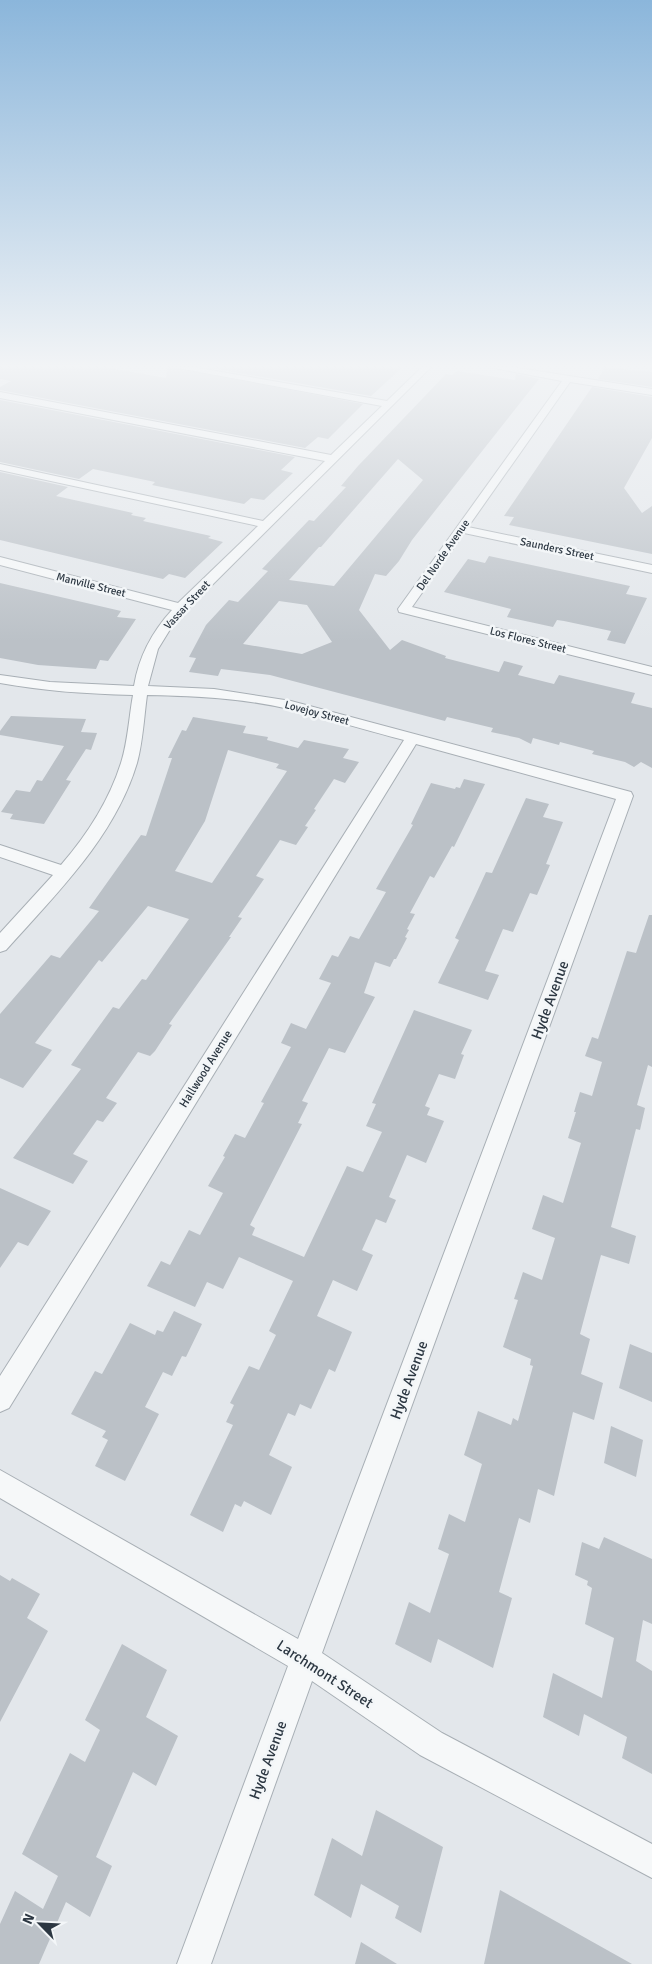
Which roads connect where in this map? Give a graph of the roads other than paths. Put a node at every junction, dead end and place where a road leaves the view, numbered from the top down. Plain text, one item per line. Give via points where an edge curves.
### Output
1 (326, 459) edge
2 (511, 459) edge
3 (333, 460) joint
4 (0, 467) edge
5 (267, 525) junction
6 (462, 529) junction
7 (0, 561) edge
8 (652, 568) edge
9 (181, 608) junction
10 (404, 609) joint
11 (652, 671) edge
12 (0, 679) edge
13 (142, 691) junction
14 (412, 739) junction
15 (625, 796) joint
16 (0, 850) edge
17 (63, 872) junction
18 (0, 945) edge
19 (0, 1399) edge
20 (0, 1483) edge
21 (305, 1659) junction
22 (652, 1862) edge
23 (194, 1964) edge

1 - 3 street
2 - 6 street, Del Norde Avenue
3 - 5 street, Vassar Street
4 - 5 street
5 - 9 street, Vassar Street
6 - 8 street, Saunders Street
6 - 10 street, Del Norde Avenue
7 - 9 street, Manville Street
9 - 13 street, Vassar Street via 159,635 148,661
10 - 11 street, Los Flores Street
12 - 13 street, Lovejoy Street via 59,688
13 - 14 street, Lovejoy Street via 204,692 262,699
13 - 17 street, Vassar Street via 129,763 112,802 89,841
14 - 15 street, Lovejoy Street
14 - 19 street, Hallwood Avenue
15 - 21 street, Hyde Avenue
16 - 17 street
17 - 18 street, Vassar Street
20 - 21 street, Larchmont Street
21 - 22 street, Larchmont Street via 431,1744
21 - 23 street, Hyde Avenue

